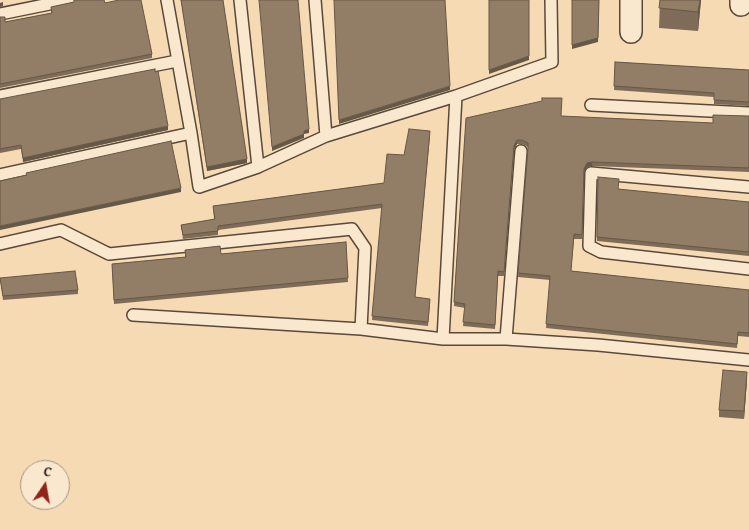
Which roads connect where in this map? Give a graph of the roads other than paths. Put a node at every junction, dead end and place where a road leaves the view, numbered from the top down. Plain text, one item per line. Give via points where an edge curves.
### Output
1 (69, 0) edge
2 (167, 0) edge
3 (240, 0) edge
4 (315, 0) edge
5 (550, 0) edge
6 (631, 0) edge
7 (39, 3) edge
8 (0, 14) edge
9 (631, 32) dead end
10 (177, 61) junction
11 (0, 96) edge
12 (456, 96) junction
13 (591, 105) dead end
14 (749, 113) edge
15 (191, 133) junction
16 (326, 136) junction
17 (521, 151) dead end
18 (258, 167) junction
19 (0, 175) edge
20 (749, 187) edge
21 (0, 244) edge
22 (749, 269) edge
23 (133, 314) dead end
24 (360, 329) junction
25 (443, 339) junction
26 (506, 339) junction
27 (749, 360) edge

1 - 7 lane
2 - 10 lane
3 - 18 lane
4 - 16 lane
5 - 12 lane via 552,62
6 - 9 street
7 - 8 lane
10 - 11 lane
10 - 15 lane
12 - 16 lane
12 - 25 lane
13 - 14 lane
15 - 18 lane via 199,187
15 - 19 lane
16 - 18 lane
17 - 26 lane
20 - 22 lane via 591,174 589,246 601,252
21 - 24 lane via 61,230 109,254 352,229 365,248
23 - 24 lane
24 - 25 lane
25 - 26 lane
26 - 27 lane

